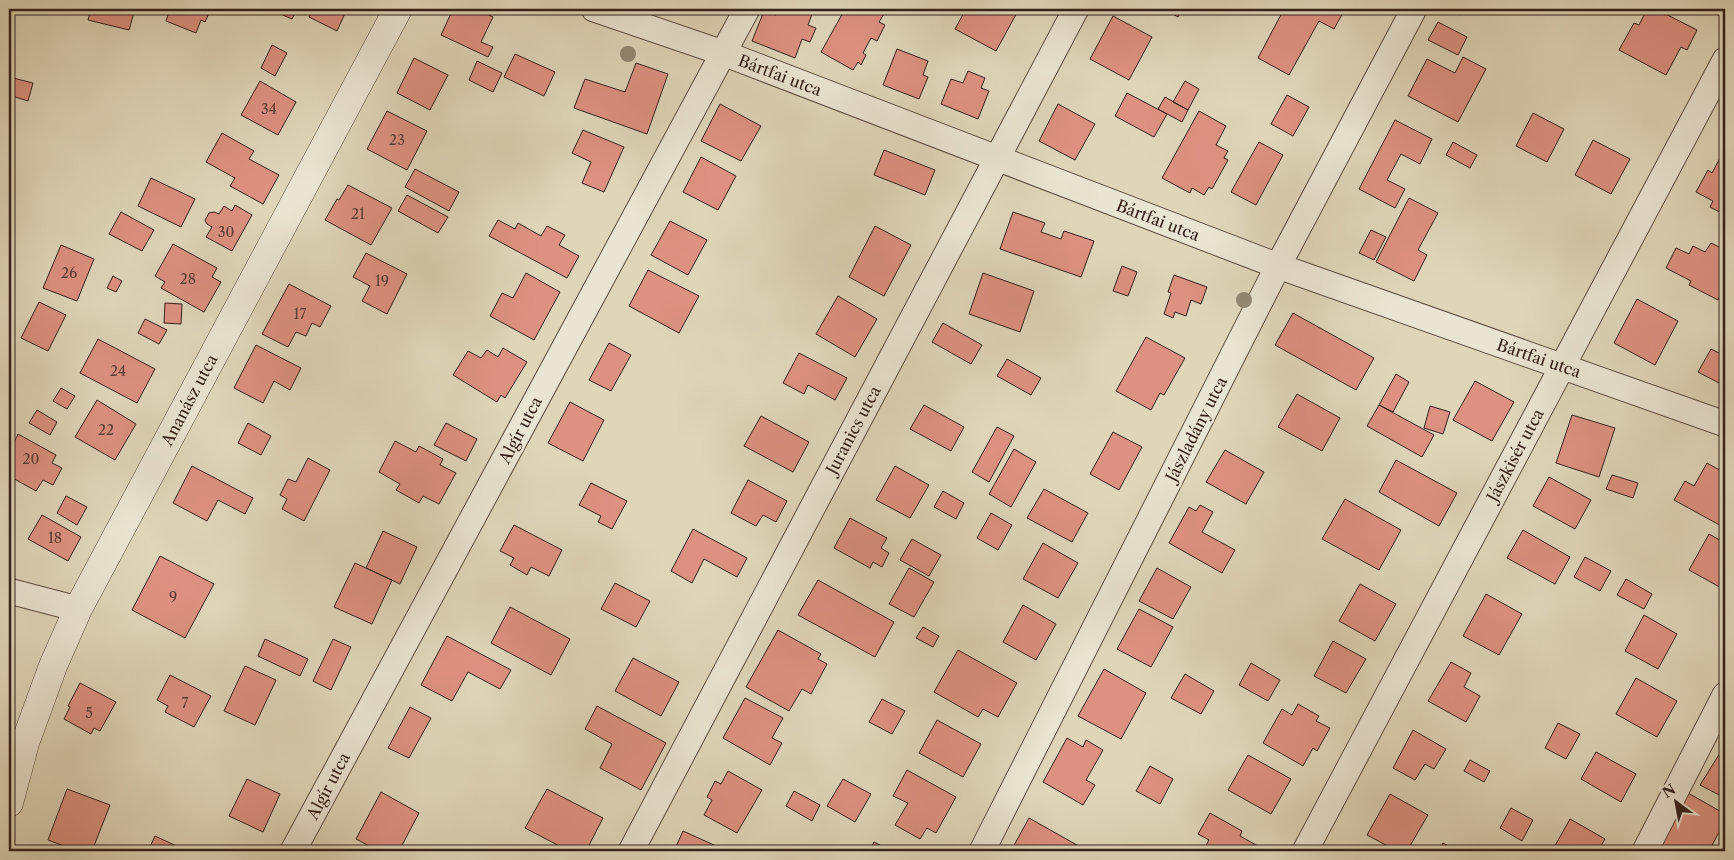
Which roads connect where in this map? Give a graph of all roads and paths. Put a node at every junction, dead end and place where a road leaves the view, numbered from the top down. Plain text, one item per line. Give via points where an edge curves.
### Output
1 (398, 9) edge
2 (594, 9) edge
3 (747, 9) edge
4 (1076, 9) edge
5 (1414, 9) edge
6 (723, 54) junction
7 (1725, 60) edge
8 (997, 159) junction
9 (1278, 266) junction
10 (1562, 366) junction
11 (1725, 424) edge
12 (9, 591) edge
13 (78, 609) junction
14 (1725, 695) edge
15 (9, 803) edge
16 (293, 851) edge
17 (631, 851) edge
18 (982, 851) edge
19 (1305, 851) edge
20 (1645, 851) edge

1 - 13 street, Ananász utca
2 - 6 street, Bártfai utca
3 - 6 street, Algír utca
4 - 8 street, Juranics utca
5 - 9 street, Jászladány utca
6 - 8 street, Bártfai utca
6 - 16 street, Algír utca
7 - 10 street, Jászkisér utca
8 - 9 street, Bártfai utca
8 - 17 street, Juranics utca
9 - 10 street, Bártfai utca
9 - 18 street, Jászladány utca
10 - 11 street, Bártfai utca
10 - 19 street, Jászkisér utca
12 - 13 street
13 - 15 street, Ananász utca via 25,743
14 - 20 street

